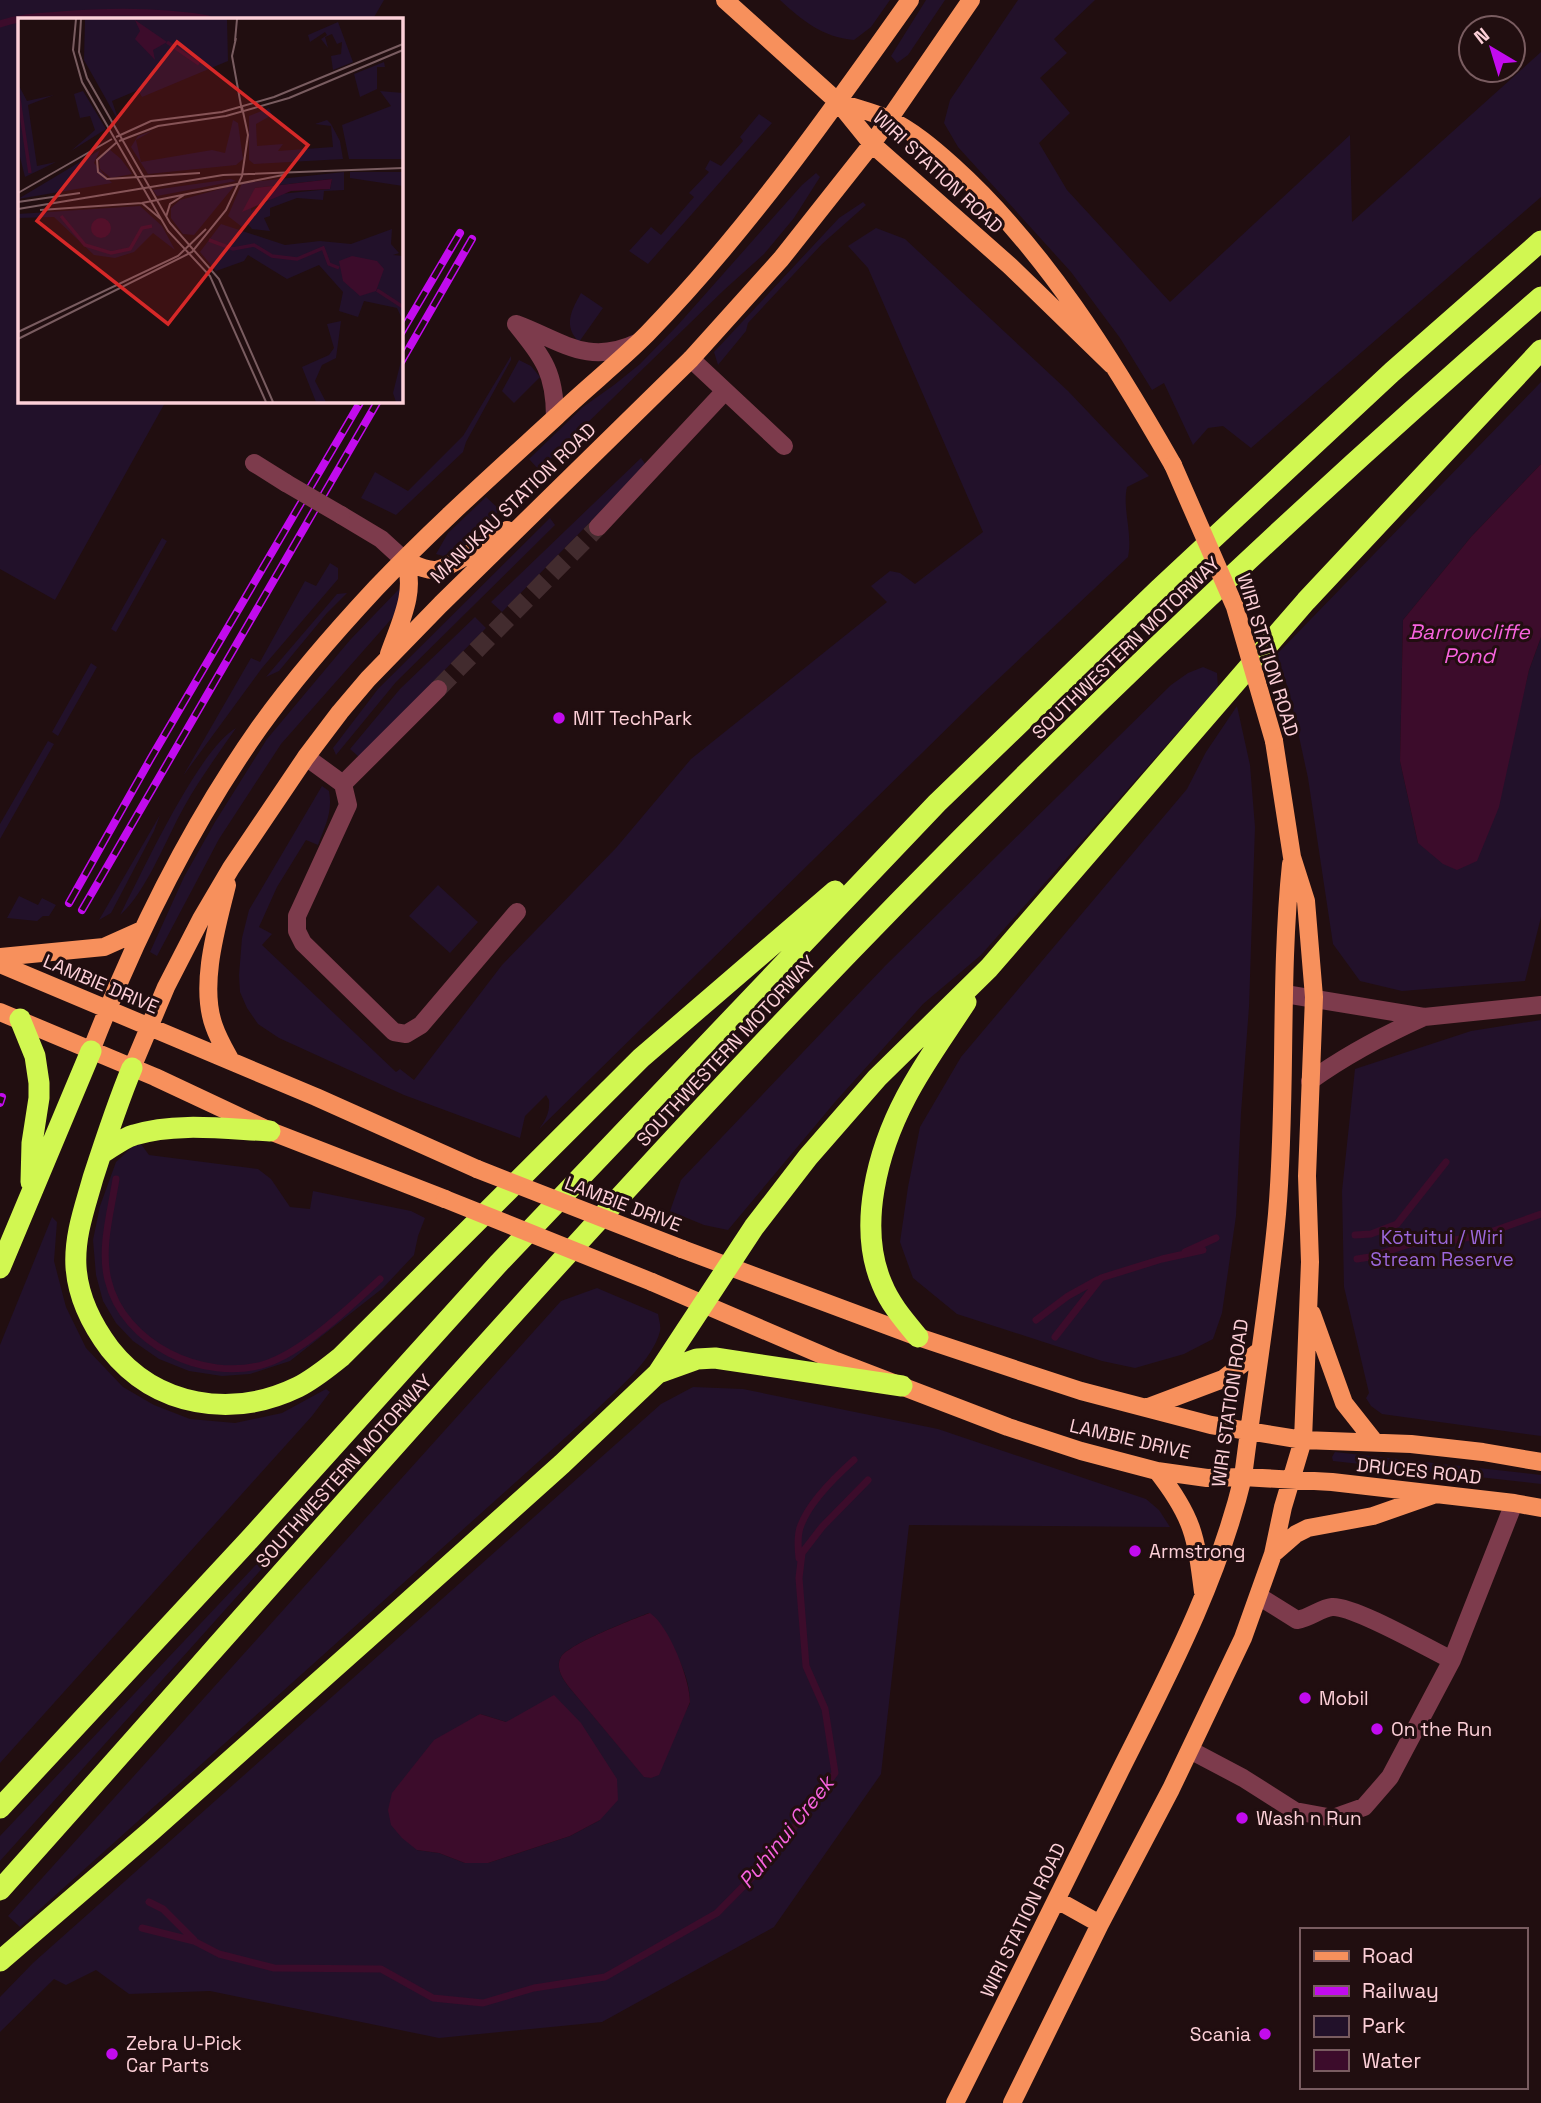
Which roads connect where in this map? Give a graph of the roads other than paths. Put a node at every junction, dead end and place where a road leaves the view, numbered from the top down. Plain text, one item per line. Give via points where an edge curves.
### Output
1 (725, 0) edge
2 (910, 0) edge
3 (971, 0) edge
4 (838, 102) junction
5 (889, 119) junction
6 (872, 144) junction
7 (1541, 241) edge
8 (1541, 297) edge
9 (637, 343) junction
10 (1541, 350) edge
11 (691, 359) junction
12 (1111, 365) junction
13 (725, 391) junction
14 (555, 417) junction
15 (784, 446) dead end
16 (254, 463) dead end
17 (528, 518) junction
18 (598, 527) tunnel mouth
19 (404, 560) junction
20 (388, 658) junction
21 (438, 689) tunnel mouth
22 (306, 757) junction
23 (343, 784) junction
24 (937, 803) junction
25 (1292, 857) junction
26 (231, 868) junction
27 (517, 912) dead end
28 (142, 930) junction
29 (0, 957) edge
30 (0, 964) edge
31 (989, 968) junction
32 (1285, 994) junction
33 (1314, 997) junction
34 (1541, 1005) edge
35 (107, 1009) junction
36 (10, 1016) edge
37 (1424, 1017) junction
38 (149, 1027) junction
39 (91, 1051) junction
40 (231, 1061) junction
41 (132, 1068) junction
42 (1310, 1081) junction
43 (270, 1131) junction
44 (101, 1154) junction
45 (31, 1194) junction
46 (729, 1266) junction
47 (0, 1268) edge
48 (704, 1303) junction
49 (1308, 1304) junction
50 (918, 1337) junction
51 (1258, 1351) junction
52 (658, 1373) junction
53 (902, 1386) junction
54 (1146, 1408) junction
55 (1249, 1433) junction
56 (1303, 1440) junction
57 (1374, 1441) junction
58 (1541, 1462) edge
59 (1157, 1471) junction
60 (1243, 1477) junction
61 (1291, 1479) junction
62 (1436, 1494) junction
63 (1514, 1503) junction
64 (1541, 1508) edge
65 (1273, 1554) junction
66 (1203, 1594) junction
67 (1260, 1597) junction
68 (1452, 1660) junction
69 (1190, 1750) junction
70 (0, 1808) edge
71 (0, 1890) edge
72 (1056, 1900) junction
73 (1100, 1924) junction
74 (0, 1961) edge
75 (955, 2103) edge
76 (1012, 2103) edge

1 - 4 main road
2 - 4 main road, MANUKAU STATION ROAD
3 - 5 main road, MANUKAU STATION ROAD
4 - 5 main road, WIRI STATION ROAD
4 - 6 main road, WIRI STATION ROAD
4 - 9 main road, MANUKAU STATION ROAD via 721,252
5 - 6 main road, MANUKAU STATION ROAD
5 - 12 main road, WIRI STATION ROAD via 934,149 982,192 1051,272
6 - 11 main road, MANUKAU STATION ROAD via 781,259
6 - 12 main road, WIRI STATION ROAD via 1010,266
7 - 24 highway, SOUTHWESTERN MOTORWAY via 1392,372
8 - 71 highway, SOUTHWESTERN MOTORWAY via 1281,531 1094,708 869,934 669,1144
9 - 14 main road, MANUKAU STATION ROAD
9 - 14 street via 590,354 516,324 551,376
10 - 31 highway via 1306,601
11 - 13 street
11 - 17 main road, MANUKAU STATION ROAD
12 - 25 main road, WIRI STATION ROAD, bridge via 1173,465 1235,607 1274,741
13 - 15 street
13 - 18 street
14 - 19 main road, MANUKAU STATION ROAD
16 - 19 street, bridge via 381,539
17 - 19 main road via 437,570
17 - 20 main road, MANUKAU STATION ROAD
19 - 20 main road via 410,589
19 - 28 main road, MANUKAU STATION ROAD via 328,642 259,727 206,811
20 - 22 main road, MANUKAU STATION ROAD
21 - 23 street
22 - 23 street
22 - 26 main road, MANUKAU STATION ROAD
23 - 27 street via 348,805 299,911 297,931 303,943 394,1032 406,1034 421,1026
24 - 44 highway via 641,1058 364,1336 297,1387 257,1401 192,1401 149,1384 118,1358 87,1311 76,1268 80,1224
24 - 70 highway, SOUTHWESTERN MOTORWAY via 498,1264
25 - 32 main road, WIRI STATION ROAD
25 - 33 main road, WIRI STATION ROAD via 1306,901
26 - 38 main road, MANUKAU STATION ROAD via 180,958
26 - 40 main road via 214,940 209,1000 213,1025
28 - 29 main road via 104,947
28 - 35 main road, MANUKAU STATION ROAD
30 - 35 main road, LAMBIE DRIVE
31 - 46 highway via 868,1088 808,1157
31 - 50 highway via 906,1097 888,1138 871,1212 873,1252 881,1283
32 - 33 street
32 - 51 main road, WIRI STATION ROAD via 1277,1214
33 - 37 street
33 - 42 main road, WIRI STATION ROAD
34 - 37 street
35 - 38 main road, LAMBIE DRIVE
35 - 39 main road, MANUKAU STATION ROAD
36 - 39 main road, LAMBIE DRIVE
36 - 45 highway via 35,1056 39,1083
37 - 42 street via 1336,1062
38 - 40 main road, LAMBIE DRIVE
38 - 41 main road, MANUKAU STATION ROAD
39 - 41 main road, LAMBIE DRIVE
39 - 45 highway
40 - 46 main road, LAMBIE DRIVE, bridge via 477,1169
41 - 43 main road, LAMBIE DRIVE
41 - 44 highway
42 - 49 main road, WIRI STATION ROAD
43 - 44 highway via 166,1130 133,1135
43 - 48 main road, LAMBIE DRIVE, bridge
45 - 47 highway
46 - 48 highway
46 - 50 main road, LAMBIE DRIVE
48 - 52 highway
48 - 53 main road, LAMBIE DRIVE
49 - 56 main road, WIRI STATION ROAD
49 - 57 main road via 1344,1403
50 - 54 main road, LAMBIE DRIVE via 1070,1388
51 - 54 main road via 1223,1379
51 - 55 main road, WIRI STATION ROAD
52 - 53 highway via 697,1359 715,1358
52 - 74 highway via 430,1583
53 - 59 main road, LAMBIE DRIVE via 1008,1427
54 - 55 main road, LAMBIE DRIVE
55 - 56 main road, LAMBIE DRIVE
55 - 60 main road, WIRI STATION ROAD
56 - 57 main road, DRUCES ROAD
56 - 61 main road, WIRI STATION ROAD
57 - 58 main road, DRUCES ROAD
59 - 60 main road, LAMBIE DRIVE via 1207,1478
59 - 66 main road via 1178,1498 1194,1533
60 - 61 main road, LAMBIE DRIVE
60 - 66 main road, WIRI STATION ROAD via 1223,1550
61 - 62 main road, DRUCES ROAD
61 - 65 main road, WIRI STATION ROAD
62 - 63 main road, DRUCES ROAD
62 - 65 main road via 1373,1516 1308,1528
63 - 64 main road, DRUCES ROAD
63 - 68 street
65 - 67 main road, WIRI STATION ROAD
66 - 72 main road, WIRI STATION ROAD
67 - 68 street via 1297,1620 1330,1606 1352,1610
67 - 69 main road, WIRI STATION ROAD
68 - 69 street via 1390,1777 1364,1807 1349,1814 1333,1818 1295,1811
69 - 73 main road, WIRI STATION ROAD
72 - 73 main road
72 - 75 main road, WIRI STATION ROAD
73 - 76 main road, WIRI STATION ROAD

